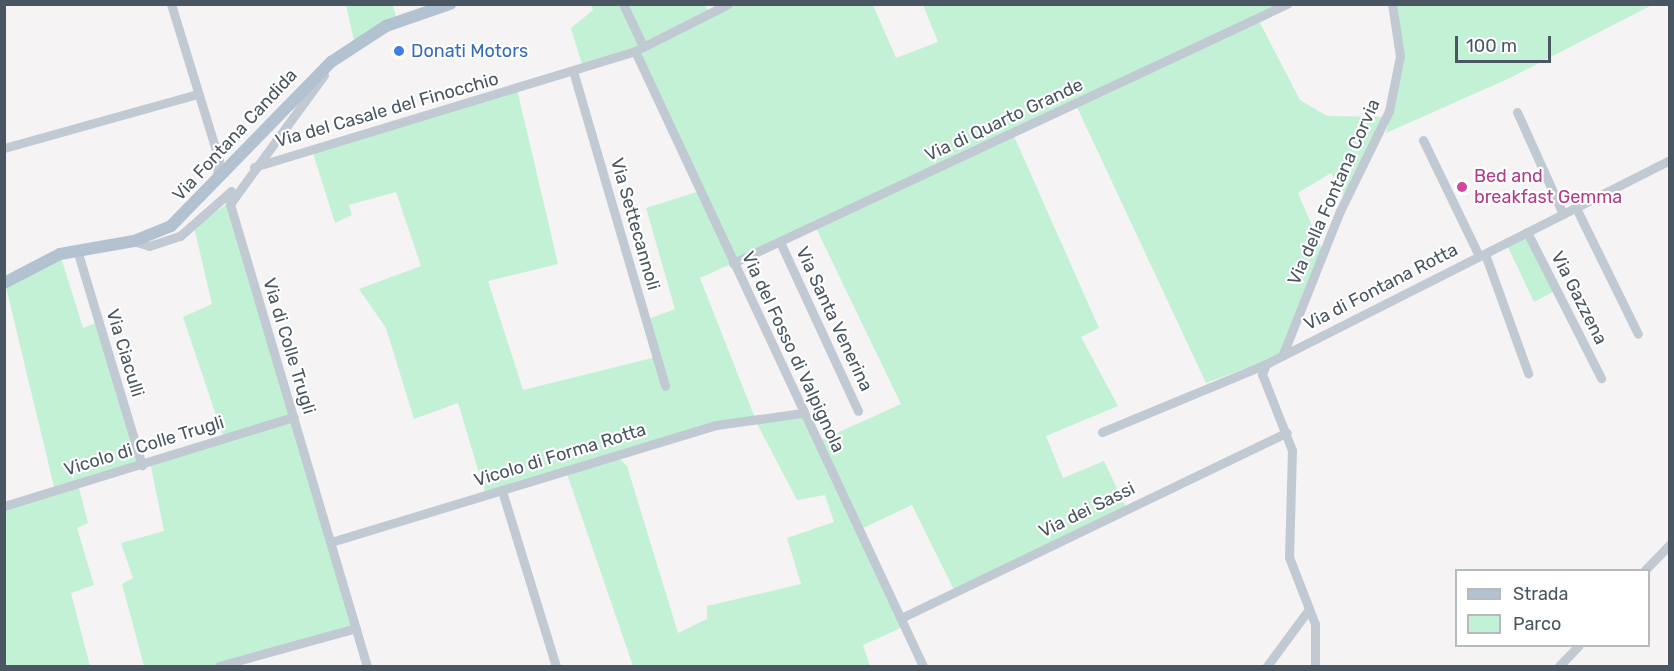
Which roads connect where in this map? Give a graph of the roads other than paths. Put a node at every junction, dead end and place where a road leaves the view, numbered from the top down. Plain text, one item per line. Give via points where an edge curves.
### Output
1 (171, 4) edge
2 (450, 4) edge
3 (623, 4) edge
4 (729, 4) edge
5 (1287, 4) edge
6 (1392, 4) edge
7 (639, 48) junction
8 (331, 62) junction
9 (573, 71) junction
10 (197, 94) junction
11 (1517, 112) dead end
12 (1423, 140) dead end
13 (4, 148) edge
14 (1670, 160) edge
15 (254, 166) junction
16 (242, 181) junction
17 (1576, 208) junction
18 (1563, 214) junction
19 (182, 218) junction
20 (1527, 232) junction
21 (134, 241) junction
22 (780, 242) junction
23 (77, 250) junction
24 (1482, 255) junction
25 (734, 263) junction
26 (4, 283) edge
27 (1638, 334) dead end
28 (1283, 354) junction
29 (1266, 364) junction
30 (1528, 373) dead end
31 (1601, 378) dead end
32 (665, 386) dead end
33 (858, 411) dead end
34 (802, 412) junction
35 (294, 417) junction
36 (1102, 432) dead end
37 (1287, 432) junction
38 (142, 465) junction
39 (502, 491) junction
40 (4, 506) edge
41 (331, 542) junction
42 (1670, 544) edge
43 (1646, 569) edge
44 (1309, 609) junction
45 (901, 618) junction
46 (356, 628) junction
47 (1576, 647) edge
48 (219, 666) edge
49 (367, 666) edge
50 (556, 666) edge
51 (923, 666) edge
52 (1267, 666) edge
53 (1315, 666) edge
54 (1559, 666) edge

1 - 10 street
2 - 8 main road, Via Fontana Candida via 382,28
3 - 7 street, Via del Fosso di Valpignola
4 - 7 street, Via del Casale del Finocchio
5 - 22 street, Via di Quarto Grande
6 - 28 street, Via della Fontana Corvia via 1400,50 1392,101 1340,211
7 - 9 street, Via del Casale del Finocchio
7 - 25 street, Via del Fosso di Valpignola
8 - 15 street, Via di Colle Trugli
8 - 19 main road, Via Fontana Candida
9 - 15 street, Via del Casale del Finocchio
9 - 32 street, Via Settecannoli
10 - 13 street
10 - 19 street via 219,171
11 - 18 street
12 - 24 street
14 - 17 street, Via di Fontana Rotta
15 - 16 street, Via di Colle Trugli
16 - 21 street via 180,236 144,247
16 - 35 street, Via di Colle Trugli via 230,208
17 - 18 street, Via di Fontana Rotta
17 - 27 street
18 - 20 street, Via di Fontana Rotta
19 - 21 main road, Via Fontana Candida
20 - 24 street, Via di Fontana Rotta
20 - 31 street, Via Gazzena
21 - 23 main road, Via Fontana Candida
22 - 25 street, Via di Quarto Grande
22 - 33 street, Via Santa Venerina
23 - 26 main road, Via Fontana Candida
23 - 38 street, Via Ciaculli
24 - 28 street, Via di Fontana Rotta
24 - 30 street
25 - 34 street, Via del Fosso di Valpignola
28 - 29 street, Via di Fontana Rotta
29 - 36 street, Via di Fontana Rotta
29 - 37 street via 1262,374
34 - 39 street, Vicolo di Forma Rotta via 718,424
34 - 45 street, Via del Fosso di Valpignola
35 - 38 street, Vicolo di Colle Trugli
35 - 41 street, Via di Colle Trugli
37 - 44 street via 1293,460 1290,561
37 - 45 street, Via dei Sassi
38 - 40 street, Vicolo di Colle Trugli
39 - 41 street, Vicolo di Forma Rotta
39 - 50 street
41 - 46 street, Via di Colle Trugli
42 - 43 street
44 - 52 street
44 - 53 street via 1317,634
45 - 51 street, Via del Fosso di Valpignola
46 - 48 street
46 - 49 street, Via di Colle Trugli
47 - 54 street

